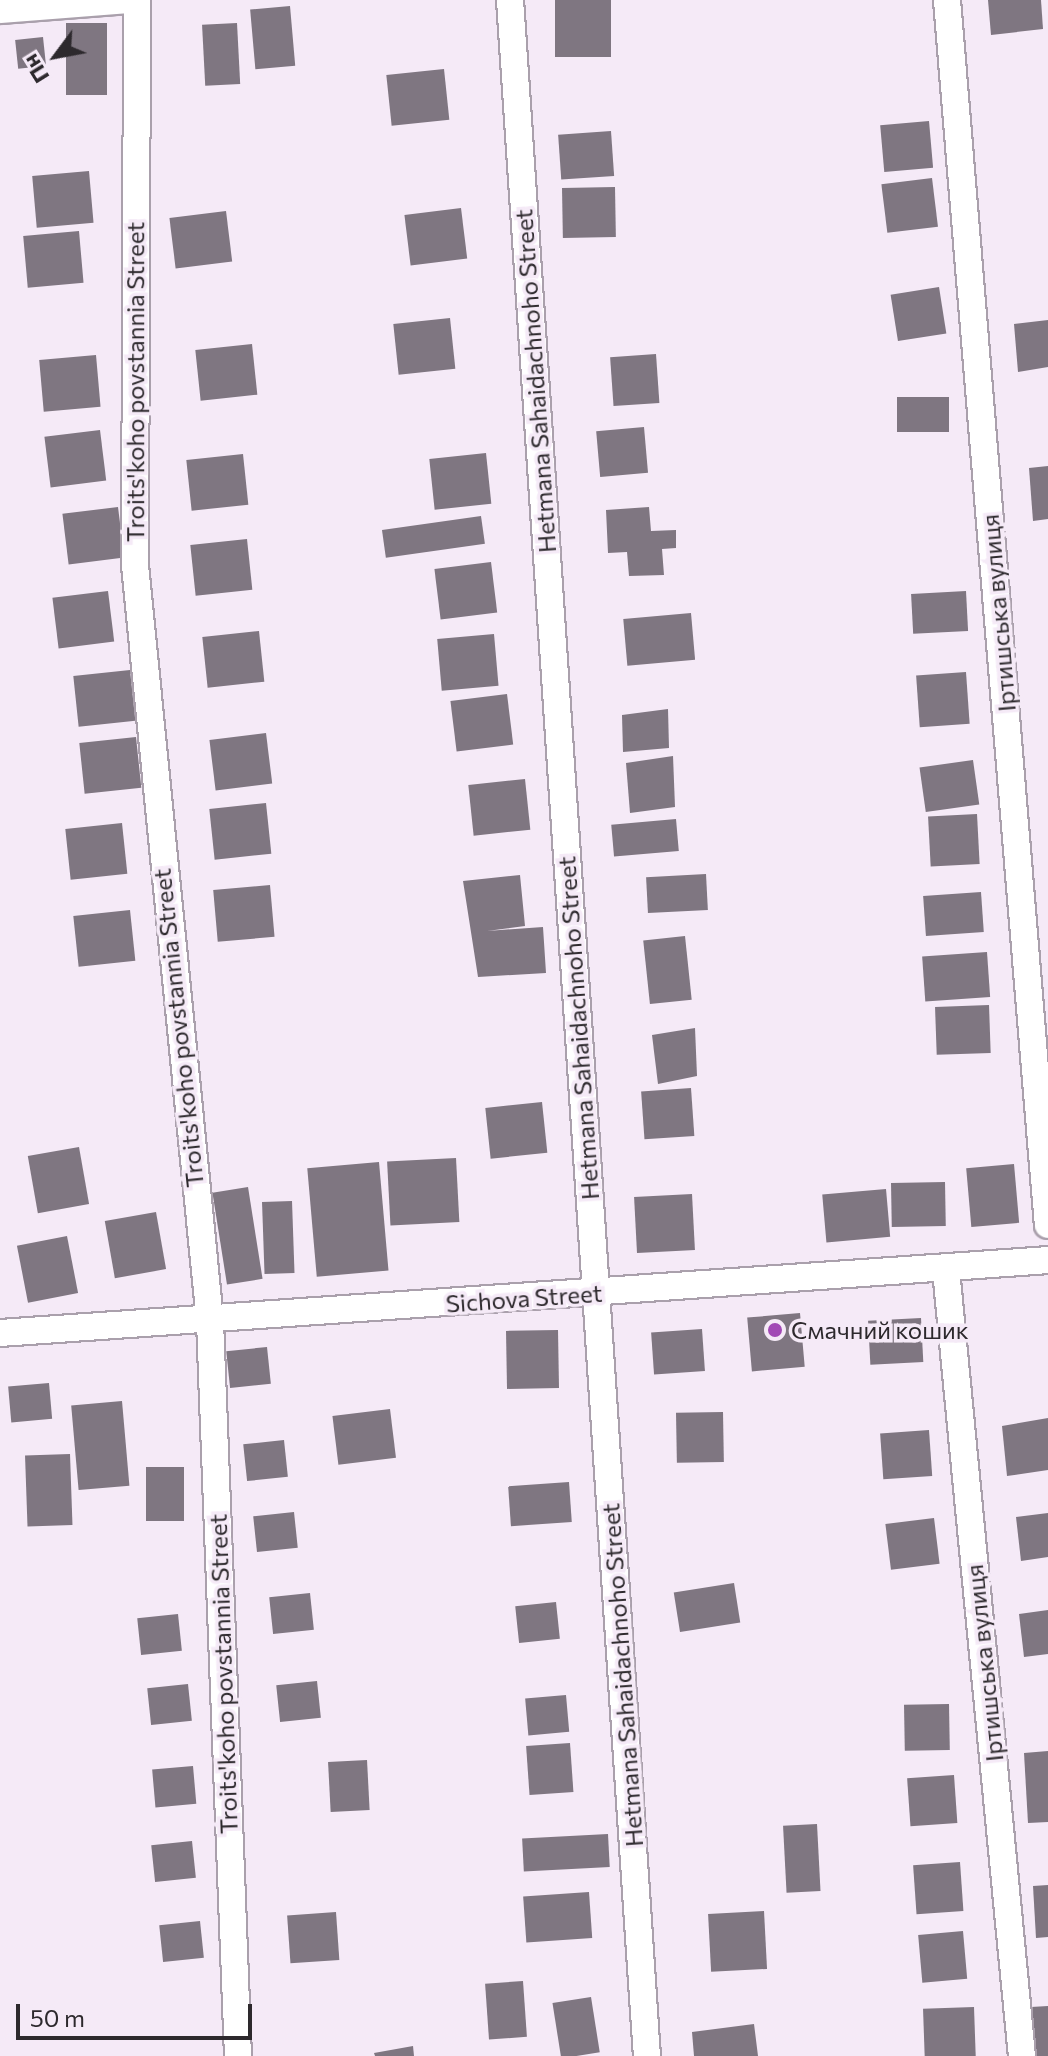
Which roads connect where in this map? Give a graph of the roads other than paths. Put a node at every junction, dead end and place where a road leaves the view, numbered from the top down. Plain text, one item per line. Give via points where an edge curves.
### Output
1 (129, 0) edge
2 (137, 0) edge
3 (510, 0) edge
4 (947, 0) edge
5 (0, 10) edge
6 (1048, 1225) edge
7 (1048, 1260) edge
8 (946, 1270) junction
9 (596, 1293) junction
10 (210, 1321) junction
11 (0, 1333) edge
12 (238, 2056) edge
13 (647, 2056) edge
14 (1022, 2056) edge

1 - 5 street
2 - 10 street, Troits'koho povstannia Street via 135,565
3 - 9 street, Hetmana Sahaidachnoho Street
4 - 6 street, Іртишська вулиця
7 - 8 street, Sichova Street
8 - 9 street, Sichova Street
8 - 14 street, Іртишська вулиця
9 - 10 street, Sichova Street
9 - 13 street, Hetmana Sahaidachnoho Street
10 - 11 street, Sichova Street
10 - 12 street, Troits'koho povstannia Street

